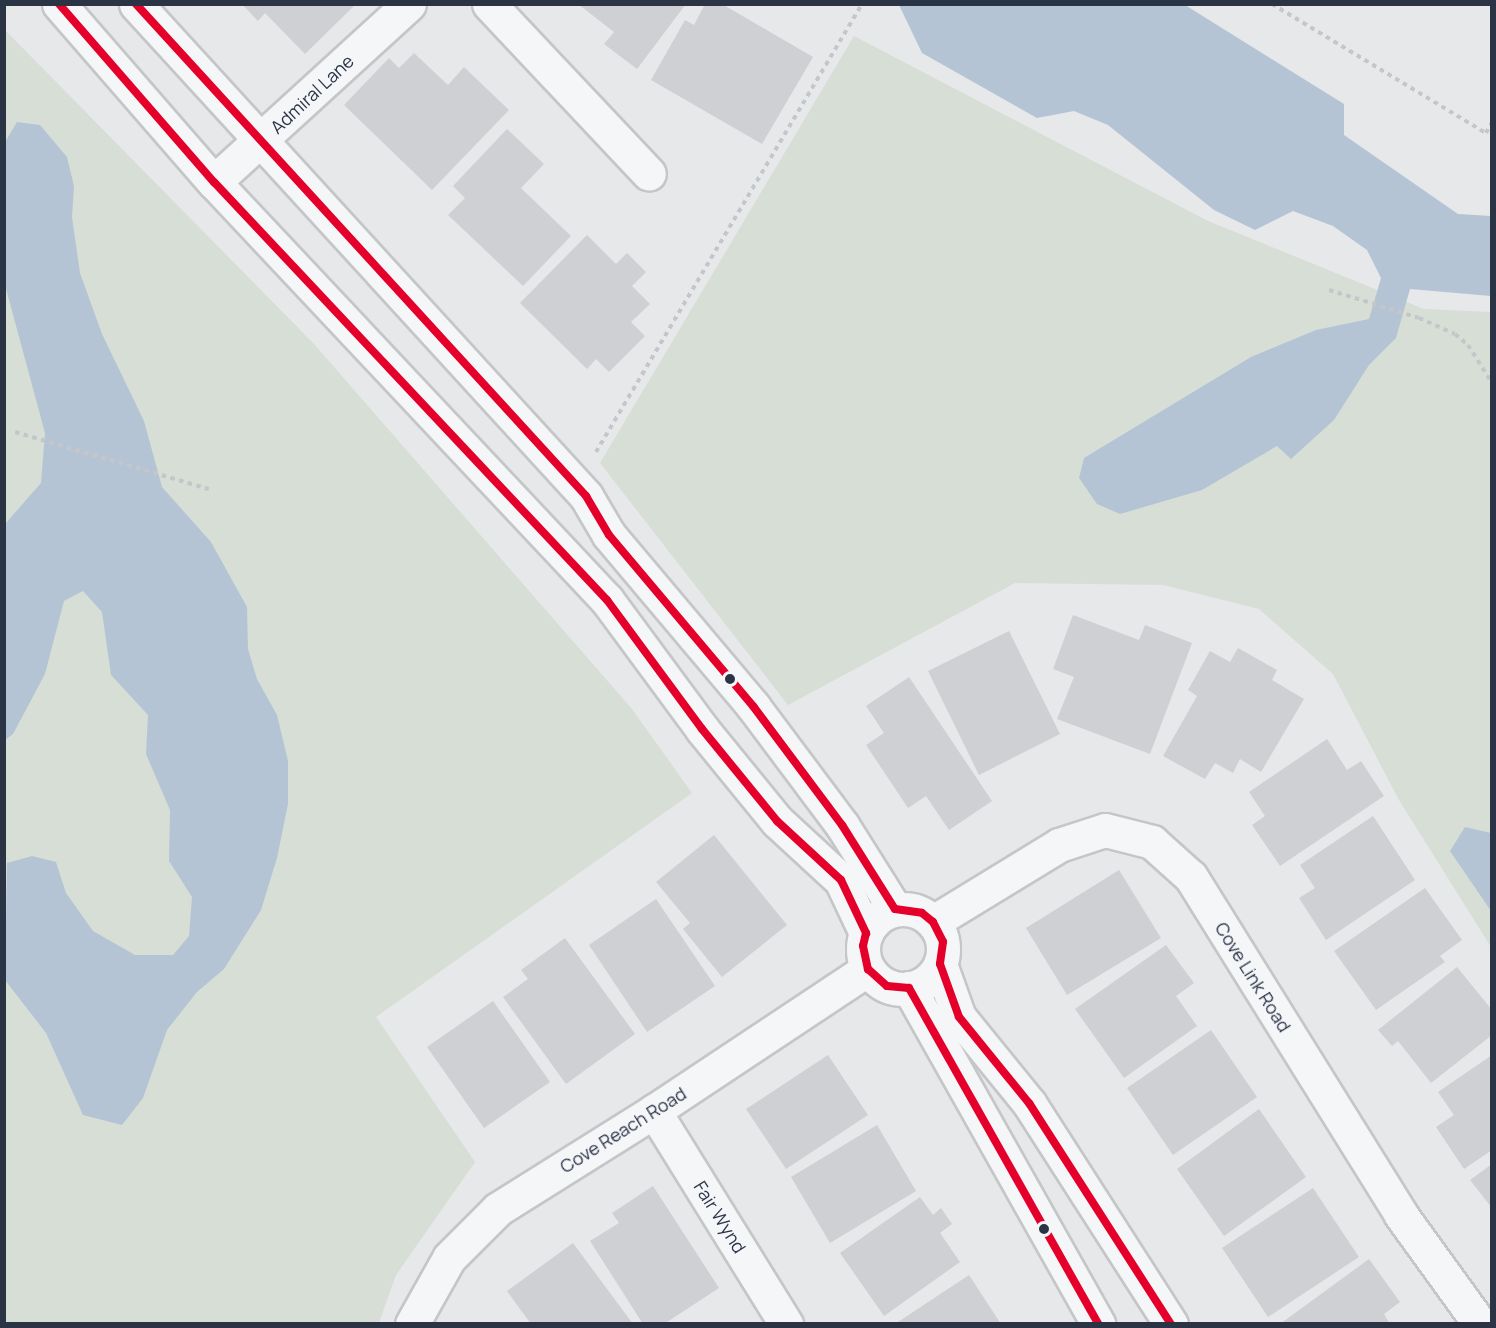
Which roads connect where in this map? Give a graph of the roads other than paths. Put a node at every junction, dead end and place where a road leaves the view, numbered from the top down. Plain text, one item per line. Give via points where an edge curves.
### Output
1 (59, 4) edge
2 (136, 4) edge
3 (409, 4) edge
4 (489, 4) edge
5 (263, 140) junction
6 (649, 174) dead end
7 (214, 182) junction
8 (895, 909) junction
9 (933, 922) junction
10 (866, 933) junction
11 (940, 964) junction
12 (867, 969) junction
13 (909, 988) junction
14 (654, 1111) junction
15 (412, 1323) edge
16 (786, 1323) edge
17 (1098, 1323) edge
18 (1170, 1323) edge
19 (1480, 1323) edge

1 - 7 street
2 - 5 street
3 - 5 street, Admiral Lane
4 - 6 street
5 - 7 street, Admiral Lane
5 - 8 street via 586,496 609,535 738,688 808,779
7 - 10 street via 607,600 702,729 777,821 841,880
8 - 9 street via 922,913
8 - 10 street via 873,922
9 - 11 street via 943,942
9 - 19 street, Cove Link Road via 1059,845 1105,830 1152,842 1191,877 1401,1215
10 - 12 street via 863,946
11 - 13 street via 927,980
11 - 18 street via 959,1017 1029,1103
12 - 13 street via 887,986
12 - 14 street, Cove Reach Road
13 - 17 street
14 - 15 street, Cove Reach Road via 498,1209 449,1258
14 - 16 street, Fair Wynd

